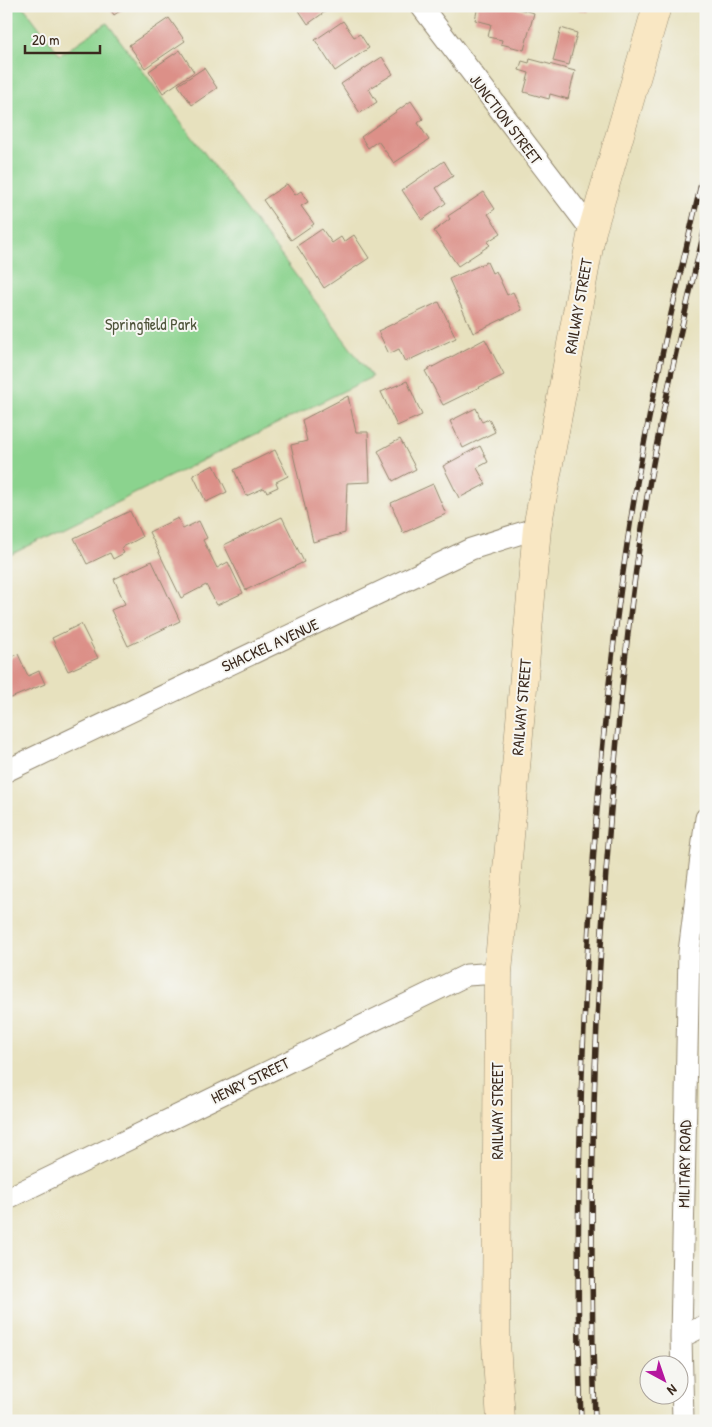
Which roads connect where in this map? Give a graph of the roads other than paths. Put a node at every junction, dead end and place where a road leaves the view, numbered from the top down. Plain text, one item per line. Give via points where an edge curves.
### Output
1 (420, 6) edge
2 (657, 6) edge
3 (592, 231) junction
4 (537, 528) junction
5 (6, 771) edge
6 (706, 818) edge
7 (698, 948) edge
8 (498, 973) junction
9 (6, 1199) edge
10 (706, 1325) edge
11 (680, 1337) junction
12 (501, 1421) edge
13 (683, 1421) edge

1 - 3 street, JUNCTION STREET
2 - 3 main road, RAILWAY STREET
3 - 4 main road, RAILWAY STREET
4 - 5 street, SHACKEL AVENUE via 471,549
4 - 8 main road, RAILWAY STREET
6 - 7 street, MILITARY ROAD
7 - 11 street, MILITARY ROAD
8 - 9 street, HENRY STREET via 467,975
8 - 12 main road, RAILWAY STREET via 496,1343
10 - 11 street
11 - 13 street, MILITARY ROAD

